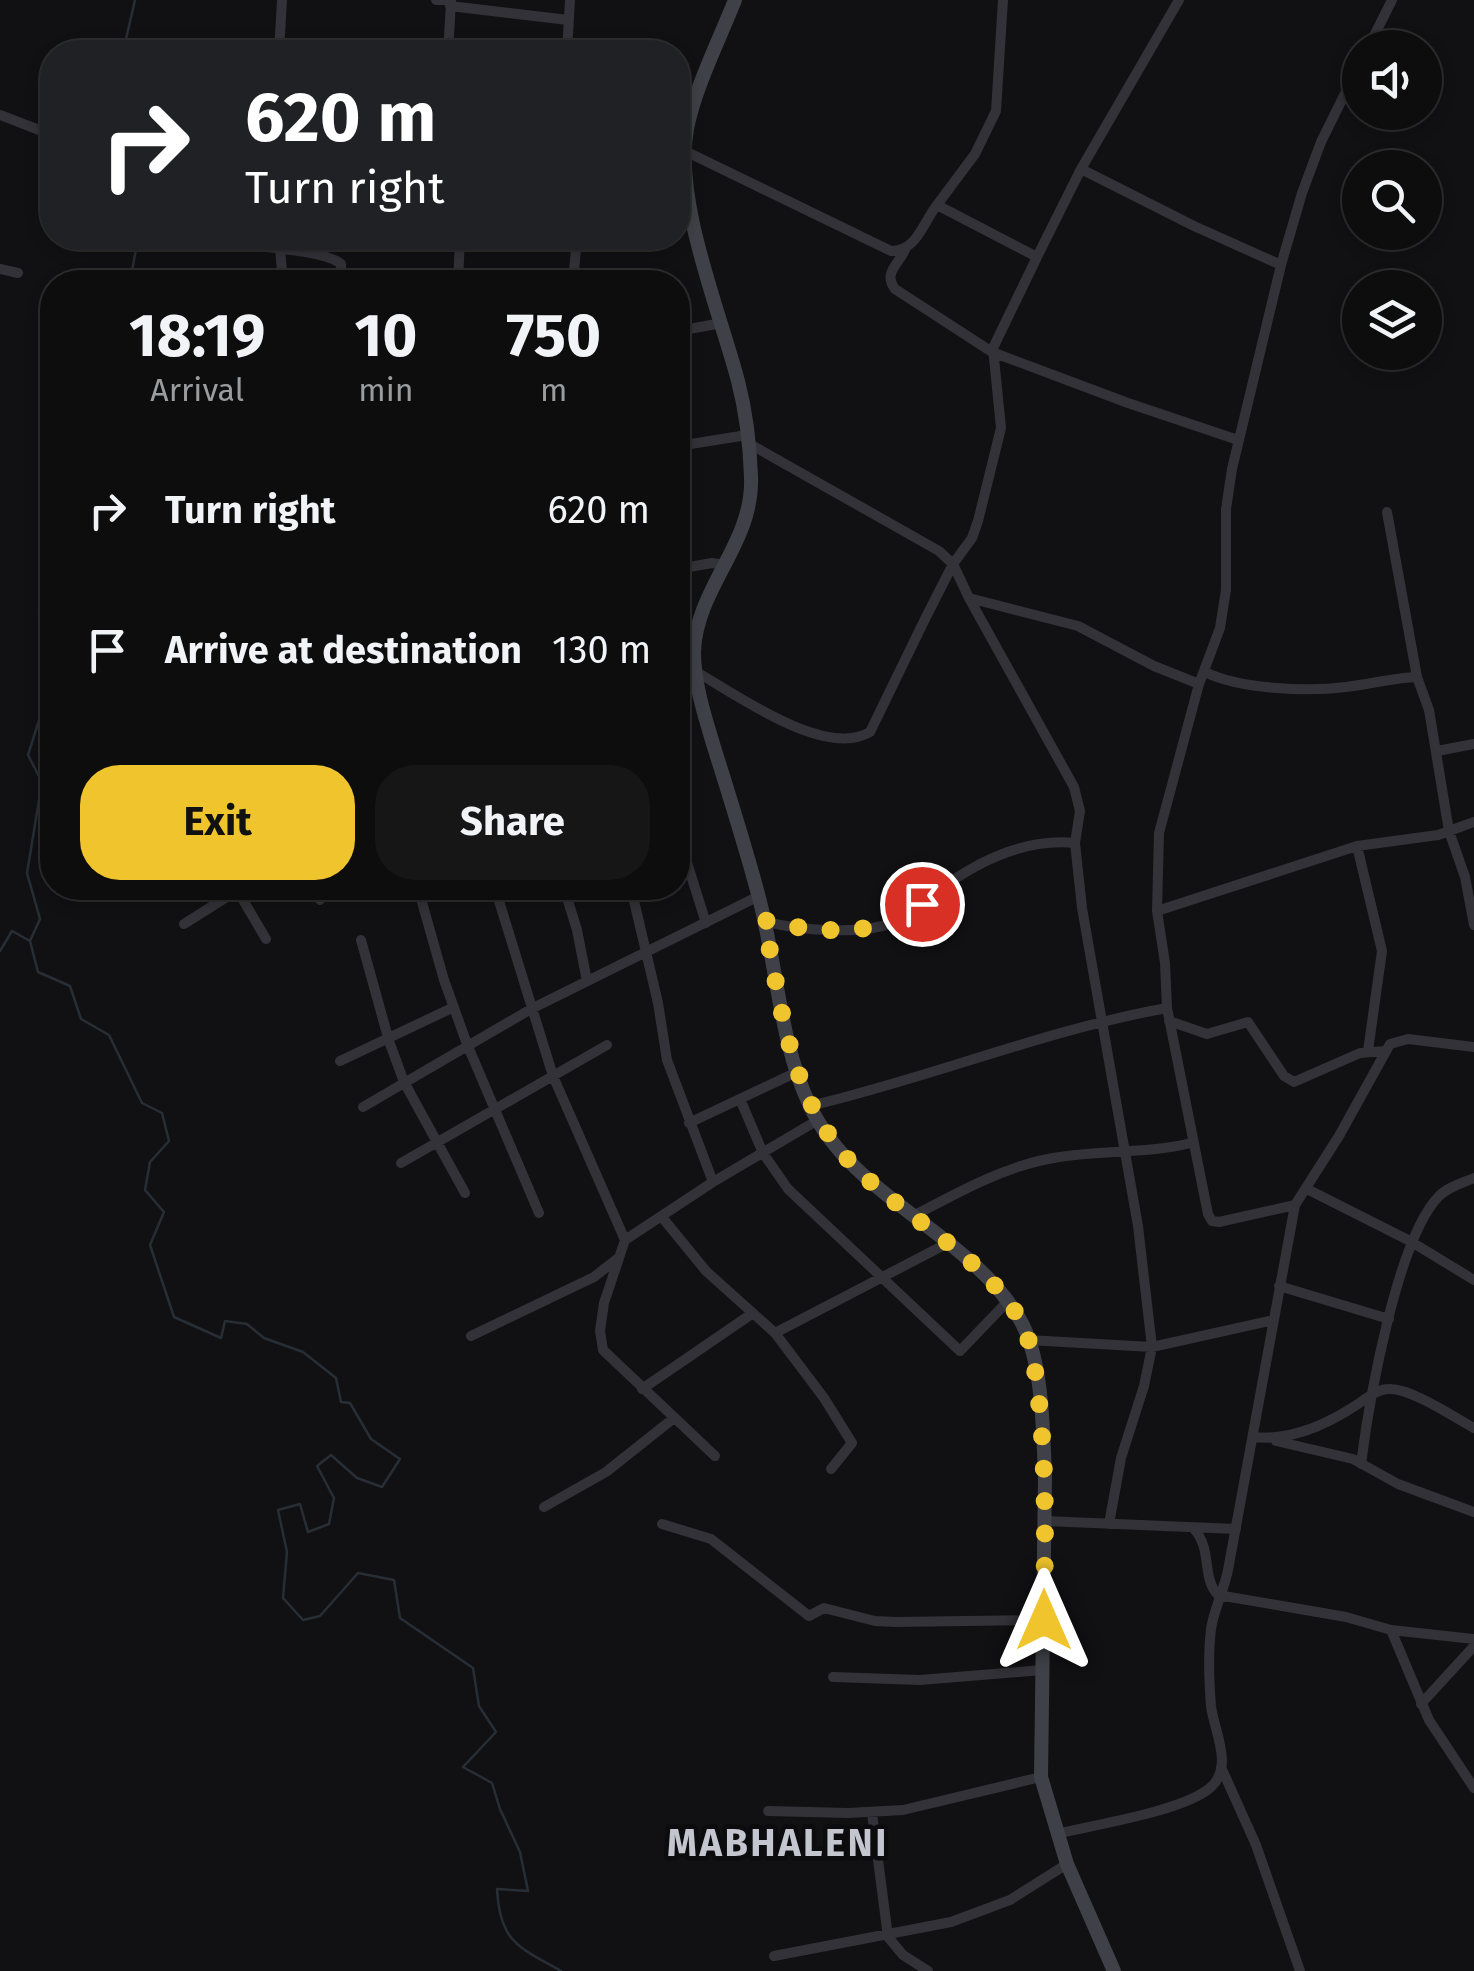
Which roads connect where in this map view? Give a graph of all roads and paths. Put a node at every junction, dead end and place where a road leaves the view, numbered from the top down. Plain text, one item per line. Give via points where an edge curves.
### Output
1 (282, 0) edge
2 (436, 0) edge
3 (570, 0) edge
4 (735, 0) edge
5 (1003, 0) edge
6 (1179, 0) edge
7 (1376, 0) edge
8 (451, 2) edge
9 (1390, 4) edge
10 (568, 20) junction
11 (1377, 30) edge
12 (280, 40) edge
13 (449, 40) edge
14 (568, 40) edge
15 (1342, 100) edge
16 (0, 115) edge
17 (690, 116) edge
18 (40, 131) edge
19 (690, 161) edge
20 (1081, 169) junction
21 (690, 199) edge
22 (937, 205) junction
23 (304, 250) edge
24 (905, 250) junction
25 (1037, 257) junction
26 (1281, 265) junction
27 (0, 270) edge
28 (341, 270) edge
29 (18, 274) dead end
30 (722, 324) junction
31 (690, 329) edge
32 (992, 352) junction
33 (748, 439) junction
34 (1238, 440) junction
35 (690, 445) edge
36 (1387, 512) dead end
37 (953, 564) junction
38 (726, 566) junction
39 (690, 567) edge
40 (970, 598) junction
41 (1417, 676) junction
42 (697, 678) junction
43 (1202, 678) junction
44 (690, 684) edge
45 (1474, 744) edge
46 (1437, 751) junction
47 (1474, 822) edge
48 (1449, 831) junction
49 (1075, 842) junction
50 (1357, 846) junction
51 (690, 872) edge
52 (758, 896) junction
53 (220, 900) edge
54 (245, 900) edge
55 (422, 900) edge
56 (499, 900) edge
57 (568, 900) edge
58 (634, 900) edge
59 (1157, 910) junction
60 (764, 920) junction
61 (706, 923) junction
62 (184, 924) dead end
63 (1474, 925) edge
64 (266, 939) dead end
65 (360, 940) dead end
66 (647, 950) junction
67 (587, 981) junction
68 (454, 1007) junction
69 (531, 1010) junction
70 (1168, 1014) junction
71 (1100, 1020) junction
72 (389, 1041) junction
73 (467, 1044) junction
74 (607, 1045) dead end
75 (1474, 1047) edge
76 (1385, 1050) junction
77 (1368, 1051) junction
78 (340, 1061) dead end
79 (797, 1072) junction
80 (553, 1076) junction
81 (404, 1082) junction
82 (740, 1098) junction
83 (363, 1106) dead end
84 (810, 1106) junction
85 (494, 1108) junction
86 (818, 1120) junction
87 (689, 1123) junction
88 (1191, 1143) junction
89 (436, 1145) junction
90 (763, 1153) junction
91 (1124, 1154) junction
92 (401, 1163) dead end
93 (1474, 1178) edge
94 (713, 1182) junction
95 (1307, 1189) junction
96 (465, 1194) dead end
97 (1295, 1205) junction
98 (539, 1214) dead end
99 (661, 1216) junction
100 (913, 1216) junction
101 (625, 1240) junction
102 (1410, 1241) junction
103 (946, 1244) junction
104 (622, 1255) junction
105 (878, 1277) junction
106 (1474, 1280) edge
107 (1279, 1286) junction
108 (1007, 1302) junction
109 (752, 1313) junction
110 (1389, 1319) junction
111 (1274, 1320) junction
112 (775, 1333) junction
113 (470, 1336) dead end
114 (1028, 1340) junction
115 (1152, 1347) junction
116 (642, 1389) junction
117 (1374, 1394) junction
118 (674, 1418) junction
119 (1474, 1428) edge
120 (1253, 1438) junction
121 (1270, 1439) junction
122 (715, 1456) dead end
123 (1361, 1464) junction
124 (831, 1469) dead end
125 (544, 1508) dead end
126 (1474, 1512) edge
127 (1044, 1521) junction
128 (662, 1524) dead end
129 (1109, 1524) junction
130 (1194, 1528) junction
131 (1236, 1529) junction
132 (1221, 1596) junction
133 (1044, 1620) junction
134 (1391, 1630) junction
135 (1474, 1643) edge
136 (1042, 1670) junction
137 (833, 1676) dead end
138 (1421, 1704) junction
139 (1221, 1767) junction
140 (1041, 1777) junction
141 (1474, 1788) edge
142 (768, 1811) dead end
143 (872, 1813) junction
144 (1056, 1834) junction
145 (1067, 1864) junction
146 (888, 1936) junction
147 (774, 1956) dead end
148 (1109, 1969) edge
149 (928, 1971) edge
150 (1300, 1971) edge

1 - 12 street
2 - 8 street
3 - 10 street
4 - 17 street
5 - 22 street via 996,111 975,154
6 - 20 street
7 - 9 street
8 - 10 street
8 - 13 street
9 - 11 street
10 - 14 street
15 - 26 street via 1302,193
16 - 18 street
19 - 24 street via 880,247
20 - 25 street
20 - 26 street
21 - 30 street
22 - 24 street
22 - 25 street
23 - 28 street via 336,259
24 - 32 street via 890,272 895,290
25 - 32 street
26 - 34 street
27 - 29 street
30 - 31 street
30 - 33 street
32 - 34 street
32 - 37 street via 999,446 972,538
33 - 35 street
33 - 37 street
33 - 38 street via 749,509
34 - 43 street via 1226,510 1224,608
36 - 41 street
37 - 40 street
37 - 42 street via 866,736 792,727
38 - 39 street
38 - 42 street via 700,622
40 - 43 street via 1078,626 1154,666
40 - 49 street via 1074,786 1080,810
41 - 43 street via 1314,688
41 - 46 street
42 - 44 street
42 - 52 street
43 - 59 street via 1159,832
45 - 46 street
46 - 48 street
47 - 48 street
48 - 50 street
48 - 63 street
49 - 60 street via 1044,841 1003,854 883,926 808,929
49 - 71 street
50 - 59 street
50 - 77 street via 1382,951
51 - 61 street
52 - 60 street
52 - 61 street
53 - 62 street
54 - 64 street
55 - 68 street
56 - 69 street
57 - 67 street
58 - 66 street
59 - 70 street
60 - 79 street
61 - 66 street
65 - 72 street
66 - 67 street
66 - 87 street via 666,1060
67 - 69 street
68 - 72 street
68 - 73 street
69 - 73 street
69 - 80 street
70 - 71 street
70 - 77 street via 1207,1034 1248,1022 1290,1082
70 - 88 street
71 - 84 street
71 - 91 street
72 - 78 street
72 - 81 street
73 - 81 street
73 - 85 street
74 - 80 street
75 - 76 street via 1408,1039
76 - 77 street
76 - 95 street
79 - 82 street
79 - 84 street
80 - 85 street
80 - 101 street
81 - 83 street
81 - 89 street
82 - 87 street
82 - 90 street
84 - 86 street
85 - 89 street
85 - 98 street
86 - 90 street
86 - 100 street via 860,1172
87 - 94 street
88 - 91 street
88 - 97 street via 1212,1220
89 - 92 street
89 - 96 street
90 - 94 street
90 - 105 street via 805,1207
91 - 100 street via 1040,1160
91 - 115 street
93 - 102 street via 1444,1191
94 - 99 street
95 - 97 street
95 - 102 street
97 - 107 street
99 - 101 street
99 - 109 street
100 - 103 street
101 - 104 street
102 - 106 street
102 - 110 street
103 - 105 street
103 - 108 street
104 - 113 street via 594,1277
104 - 116 street via 608,1286 600,1338 602,1350
105 - 108 street via 960,1352
105 - 112 street
107 - 110 street
107 - 111 street
108 - 114 street
109 - 112 street
109 - 116 street
110 - 117 street
111 - 115 street
111 - 120 street
112 - 124 street via 851,1440
114 - 115 street
114 - 127 street via 1042,1432
115 - 129 street
116 - 118 street
117 - 119 street via 1396,1390
117 - 121 street via 1314,1429
117 - 123 street
118 - 122 street
118 - 125 street via 606,1472
120 - 121 street
120 - 131 street
121 - 123 street
123 - 126 street
127 - 129 street
127 - 133 street
128 - 133 street via 711,1538 809,1616 824,1608 875,1621
129 - 130 street
130 - 131 street
130 - 132 street via 1204,1542 1210,1585
131 - 132 street
132 - 134 street
132 - 139 street via 1212,1628 1210,1688
133 - 136 street
134 - 135 street
134 - 138 street
135 - 138 street
136 - 137 street via 920,1680
136 - 140 street
138 - 141 street
139 - 144 street via 1216,1782 1197,1796
139 - 150 street
140 - 143 street
140 - 144 street
142 - 143 street
143 - 146 street
144 - 145 street
145 - 146 street via 1010,1900
145 - 148 street
146 - 147 street
146 - 149 street

